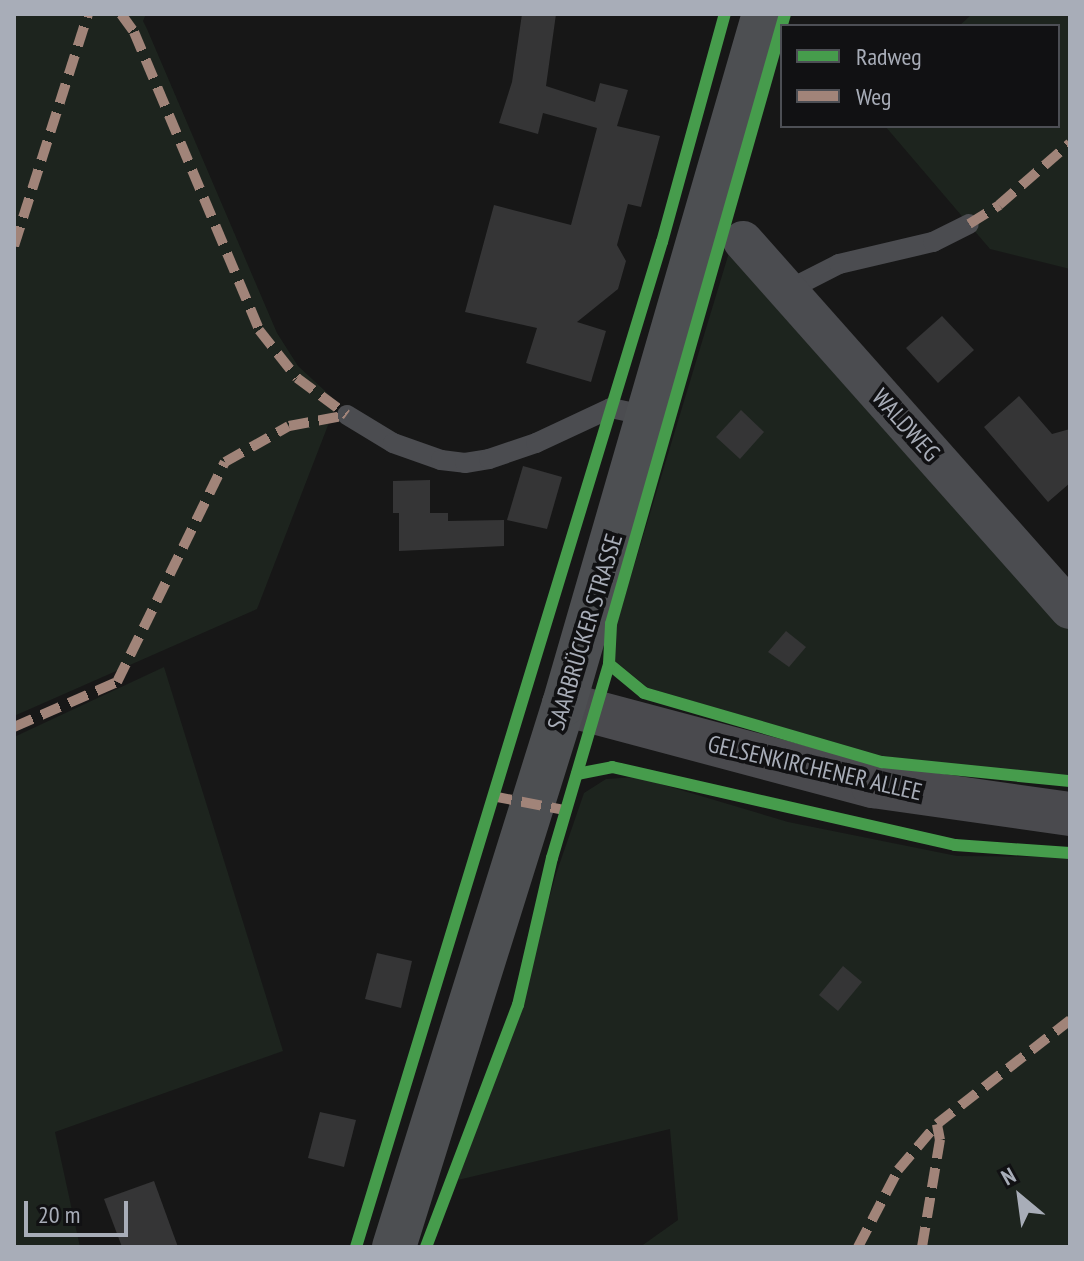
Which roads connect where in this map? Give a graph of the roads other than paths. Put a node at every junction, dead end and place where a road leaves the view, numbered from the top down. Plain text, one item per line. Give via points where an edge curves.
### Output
1 (764, 14) edge
2 (969, 224) dead end
3 (743, 241) dead end
4 (788, 290) junction
5 (347, 415) dead end
6 (649, 416) junction
7 (1070, 609) edge
8 (564, 704) junction
9 (1070, 814) edge
10 (394, 1247) edge

1 - 6 main road, SAARBRÜCKER STRASSE
2 - 4 lane via 933,242 839,264
3 - 4 street, WALDWEG
4 - 7 street, WALDWEG
5 - 6 lane via 393,443 465,463 536,443 611,408
6 - 8 main road, SAARBRÜCKER STRASSE
8 - 9 main road, GELSENKIRCHENER ALLEE via 873,786
8 - 10 main road, SAARBRÜCKER STRASSE

